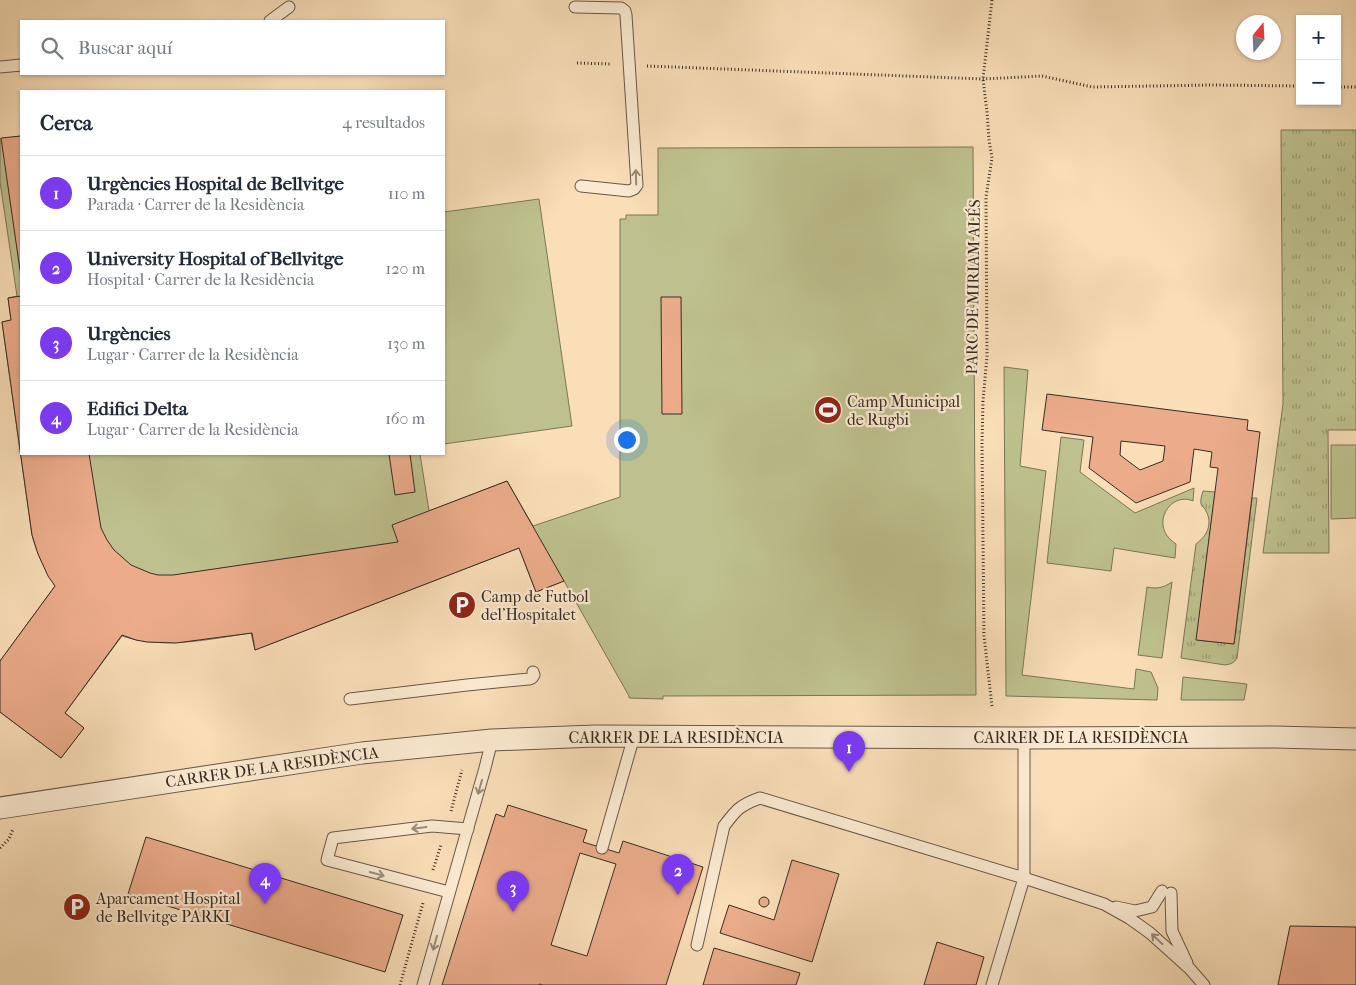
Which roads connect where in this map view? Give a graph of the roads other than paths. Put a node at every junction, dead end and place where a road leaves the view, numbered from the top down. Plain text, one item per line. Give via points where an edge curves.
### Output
1 (289, 6) dead end
2 (574, 7) dead end
3 (271, 20) edge
4 (20, 66) edge
5 (0, 67) edge
6 (581, 186) dead end
7 (533, 672) dead end
8 (350, 699) dead end
9 (634, 736) junction
10 (1024, 738) junction
11 (492, 740) junction
12 (1356, 740) edge
13 (0, 808) edge
14 (468, 829) junction
15 (602, 848) dead end
16 (1024, 878) junction
17 (449, 892) junction
18 (1104, 904) junction
19 (697, 945) dead end
20 (1190, 969) junction
21 (423, 985) edge
22 (992, 985) edge
23 (1204, 985) edge

1 - 3 lane
6 -> 2 lane via 629,191 637,185 625,11 621,8
4 - 5 lane
7 - 8 lane via 534,676 529,679
9 - 10 street, CARRER DE LA RESIDÈNCIA
9 - 11 street, CARRER DE LA RESIDÈNCIA
9 - 15 lane
10 - 12 street, CARRER DE LA RESIDÈNCIA via 1275,737
10 - 16 lane
11 - 13 street, CARRER DE LA RESIDÈNCIA via 362,753
11 -> 14 lane
14 - 17 lane
14 -> 17 lane via 432,826 333,838 326,860
16 - 18 lane
16 - 19 lane via 760,798 736,810 724,826
16 - 22 lane
17 -> 21 lane
20 -> 18 lane via 1150,933
18 - 20 lane via 1135,911 1152,907 1167,892 1172,931
20 - 23 lane

